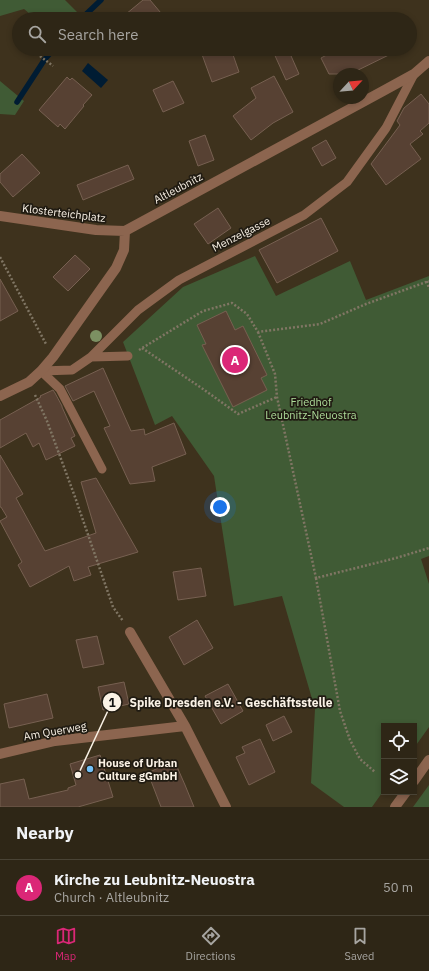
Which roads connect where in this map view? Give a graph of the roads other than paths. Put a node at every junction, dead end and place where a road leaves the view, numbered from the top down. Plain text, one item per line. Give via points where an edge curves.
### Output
1 (429, 60) edge
2 (414, 74) junction
3 (0, 216) edge
4 (125, 231) junction
5 (128, 356) road end
6 (90, 357) junction
7 (42, 371) junction
8 (0, 396) edge
9 (102, 469) dead end
10 (130, 632) dead end
11 (185, 726) junction
12 (0, 754) edge
13 (429, 760) edge
14 (417, 777) edge
15 (404, 795) edge
16 (226, 807) edge
17 (396, 807) edge

1 - 2 street, Altleubnitz
2 - 4 street, Altleubnitz
2 - 6 lane, Menzelgasse via 386,128 347,182 304,215 178,280 138,310
3 - 4 street, Klosterteichplatz via 96,230
4 - 7 street via 124,250 116,268
5 - 6 lane
6 - 7 lane, Menzelgasse via 72,370
7 - 8 street via 29,382
7 - 9 lane via 60,389
10 - 11 street
11 - 12 street, Am Querweg via 55,741
11 - 16 street
13 - 14 street
15 - 17 street

